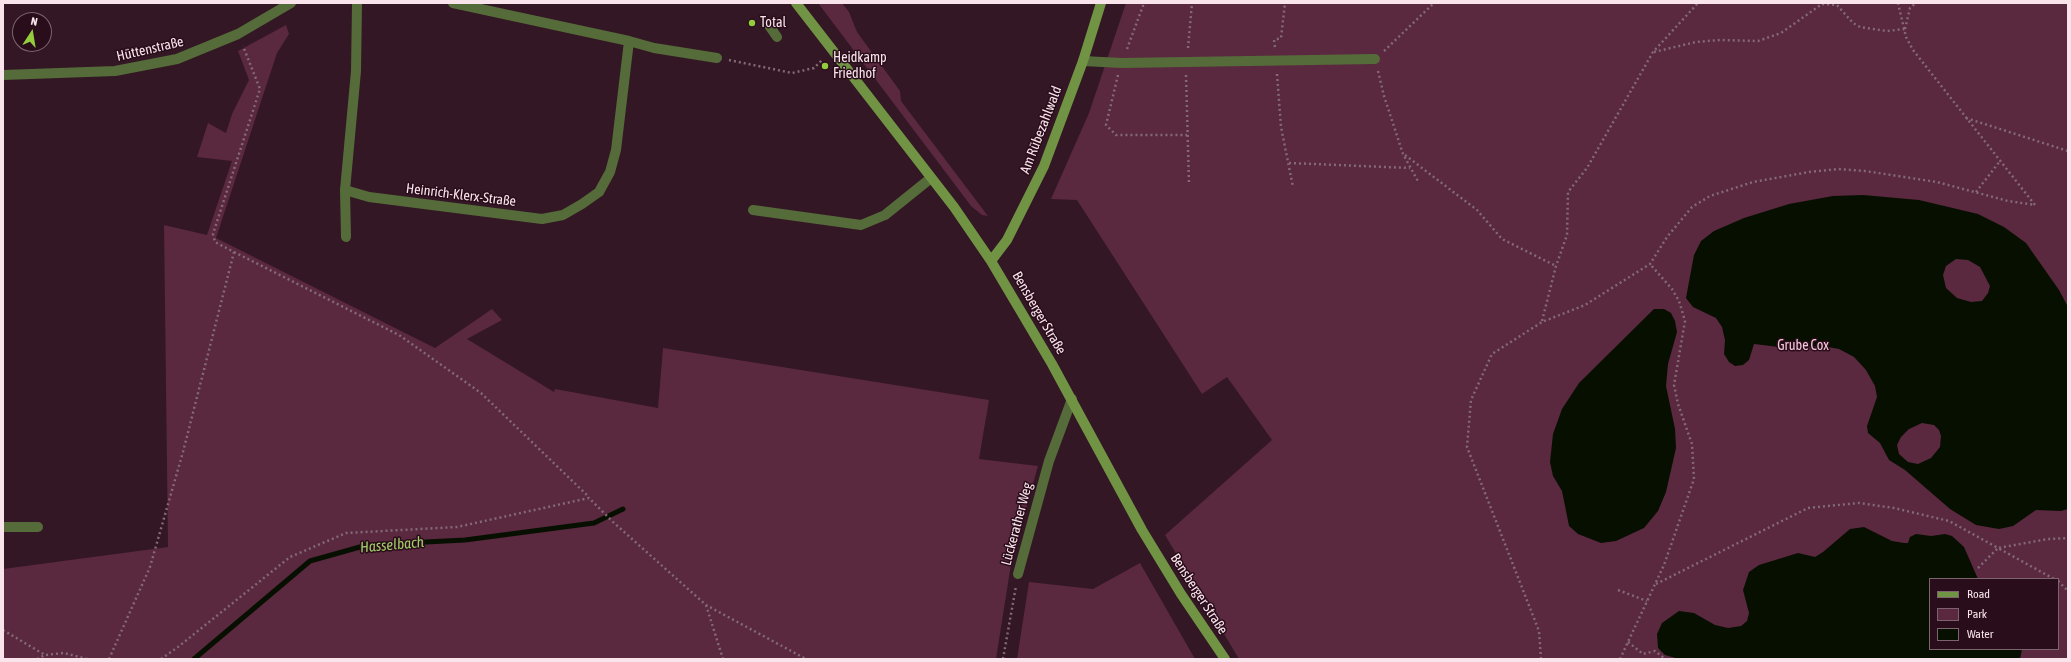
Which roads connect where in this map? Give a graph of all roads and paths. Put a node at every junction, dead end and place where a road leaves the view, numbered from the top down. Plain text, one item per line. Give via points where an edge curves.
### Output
1 (291, 3) edge
2 (357, 3) edge
3 (452, 3) edge
4 (796, 3) edge
5 (1101, 3) edge
6 (1144, 3) edge
7 (1192, 3) edge
8 (1285, 3) edge
9 (1434, 3) edge
10 (1698, 3) edge
11 (1898, 3) edge
12 (1916, 3) edge
13 (1822, 4) edge
14 (768, 24) dead end
15 (1905, 29) junction
16 (238, 34) junction
17 (777, 37) dead end
18 (629, 40) junction
19 (832, 51) junction
20 (1653, 52) junction
21 (717, 58) joint
22 (1375, 59) junction
23 (1276, 60) junction
24 (1083, 61) junction
25 (1186, 62) junction
26 (1122, 63) junction
27 (3, 75) edge
28 (1966, 117) junction
29 (1187, 135) junction
30 (2068, 151) edge
31 (1403, 154) junction
32 (2000, 161) junction
33 (1289, 163) junction
34 (1411, 168) junction
35 (931, 178) junction
36 (1419, 183) dead end
37 (1189, 184) dead end
38 (1292, 187) dead end
39 (345, 190) junction
40 (1976, 192) junction
41 (753, 210) dead end
42 (346, 237) dead end
43 (234, 252) junction
44 (991, 261) junction
45 (1650, 264) junction
46 (1556, 266) junction
47 (1542, 322) junction
48 (1072, 399) junction
49 (589, 498) junction
50 (3, 527) edge
51 (38, 527) dead end
52 (2068, 538) edge
53 (1998, 548) junction
54 (1978, 568) dead end
55 (1018, 574) joint
56 (2052, 578) edge
57 (2059, 582) edge
58 (1656, 584) junction
59 (1618, 590) dead end
60 (2068, 591) edge
61 (1647, 602) junction
62 (706, 605) junction
63 (3, 630) edge
64 (1628, 642) junction
65 (45, 656) junction
66 (37, 659) edge
67 (87, 659) edge
68 (109, 659) edge
69 (161, 659) edge
70 (723, 659) edge
71 (806, 659) edge
72 (1004, 659) edge
73 (1225, 659) edge
74 (1541, 659) edge
75 (1620, 659) edge
76 (1665, 659) edge

1 - 16 street, Hüttenstraße
2 - 39 street via 356,70
3 - 18 street
4 - 19 main road, Bensberger Straße
5 - 24 main road, Am Rübezahlwald
6 - 26 path
7 - 25 path
8 - 23 path via 1281,38 1274,40
9 - 22 path
10 - 20 path
11 - 15 path
12 - 15 path via 1910,8
13 - 15 path via 1837,5 1860,28 1888,31
13 - 20 path via 1781,33 1758,40 1696,42
14 - 17 street
15 - 28 path via 1913,50
16 - 27 street, Hüttenstraße via 177,59 115,71
16 - 43 path via 260,89 213,234 215,242
18 - 21 street via 654,48
18 - 39 street, Heinrich-Klerx-Straße via 616,150 610,172 599,192 563,215 542,219 369,197
19 - 21 path via 814,68 792,72
19 - 35 main road, Bensberger Straße
20 - 46 path via 1586,168 1568,192 1567,235
22 - 23 street
22 - 31 path
23 - 25 street
23 - 33 path via 1281,127
24 - 26 street
24 - 44 main road, Am Rübezahlwald via 1044,166 1007,240
25 - 26 street
25 - 29 path
26 - 29 path via 1106,125 1116,136
28 - 30 path
28 - 32 path
29 - 37 path
31 - 34 path
31 - 46 path via 1477,210 1502,239
32 - 40 path
32 - 40 path via 2035,205
33 - 34 path
33 - 38 path
34 - 36 path
35 - 41 street via 885,215 861,225
35 - 44 main road, Bensberger Straße
39 - 42 street
40 - 45 path via 1930,181 1838,169 1772,178 1710,196 1692,207 1667,237
43 - 49 path via 399,335 482,393
43 - 68 path via 183,452 150,567
44 - 48 main road, Bensberger Straße
45 - 47 path via 1585,304
45 - 58 path via 1672,289 1686,321 1674,385 1694,455 1691,491
46 - 47 path
47 - 74 path via 1492,354 1471,400 1467,447 1539,631
48 - 55 street, Lückerather Weg via 1049,461
48 - 73 main road, Bensberger Straße via 1142,530
49 - 62 path
49 - 69 path via 457,527 346,533 290,557
50 - 51 street
52 - 53 path
53 - 54 path
53 - 56 path
53 - 58 path via 1949,521 1894,508 1859,503 1808,508
55 - 72 path, Lückerather Weg
57 - 60 path
58 - 61 path
59 - 61 path
61 - 64 path
62 - 70 path
62 - 71 path
63 - 65 path
64 - 75 path
64 - 76 path via 1643,654 1656,652
65 - 66 path
65 - 67 path via 64,653

